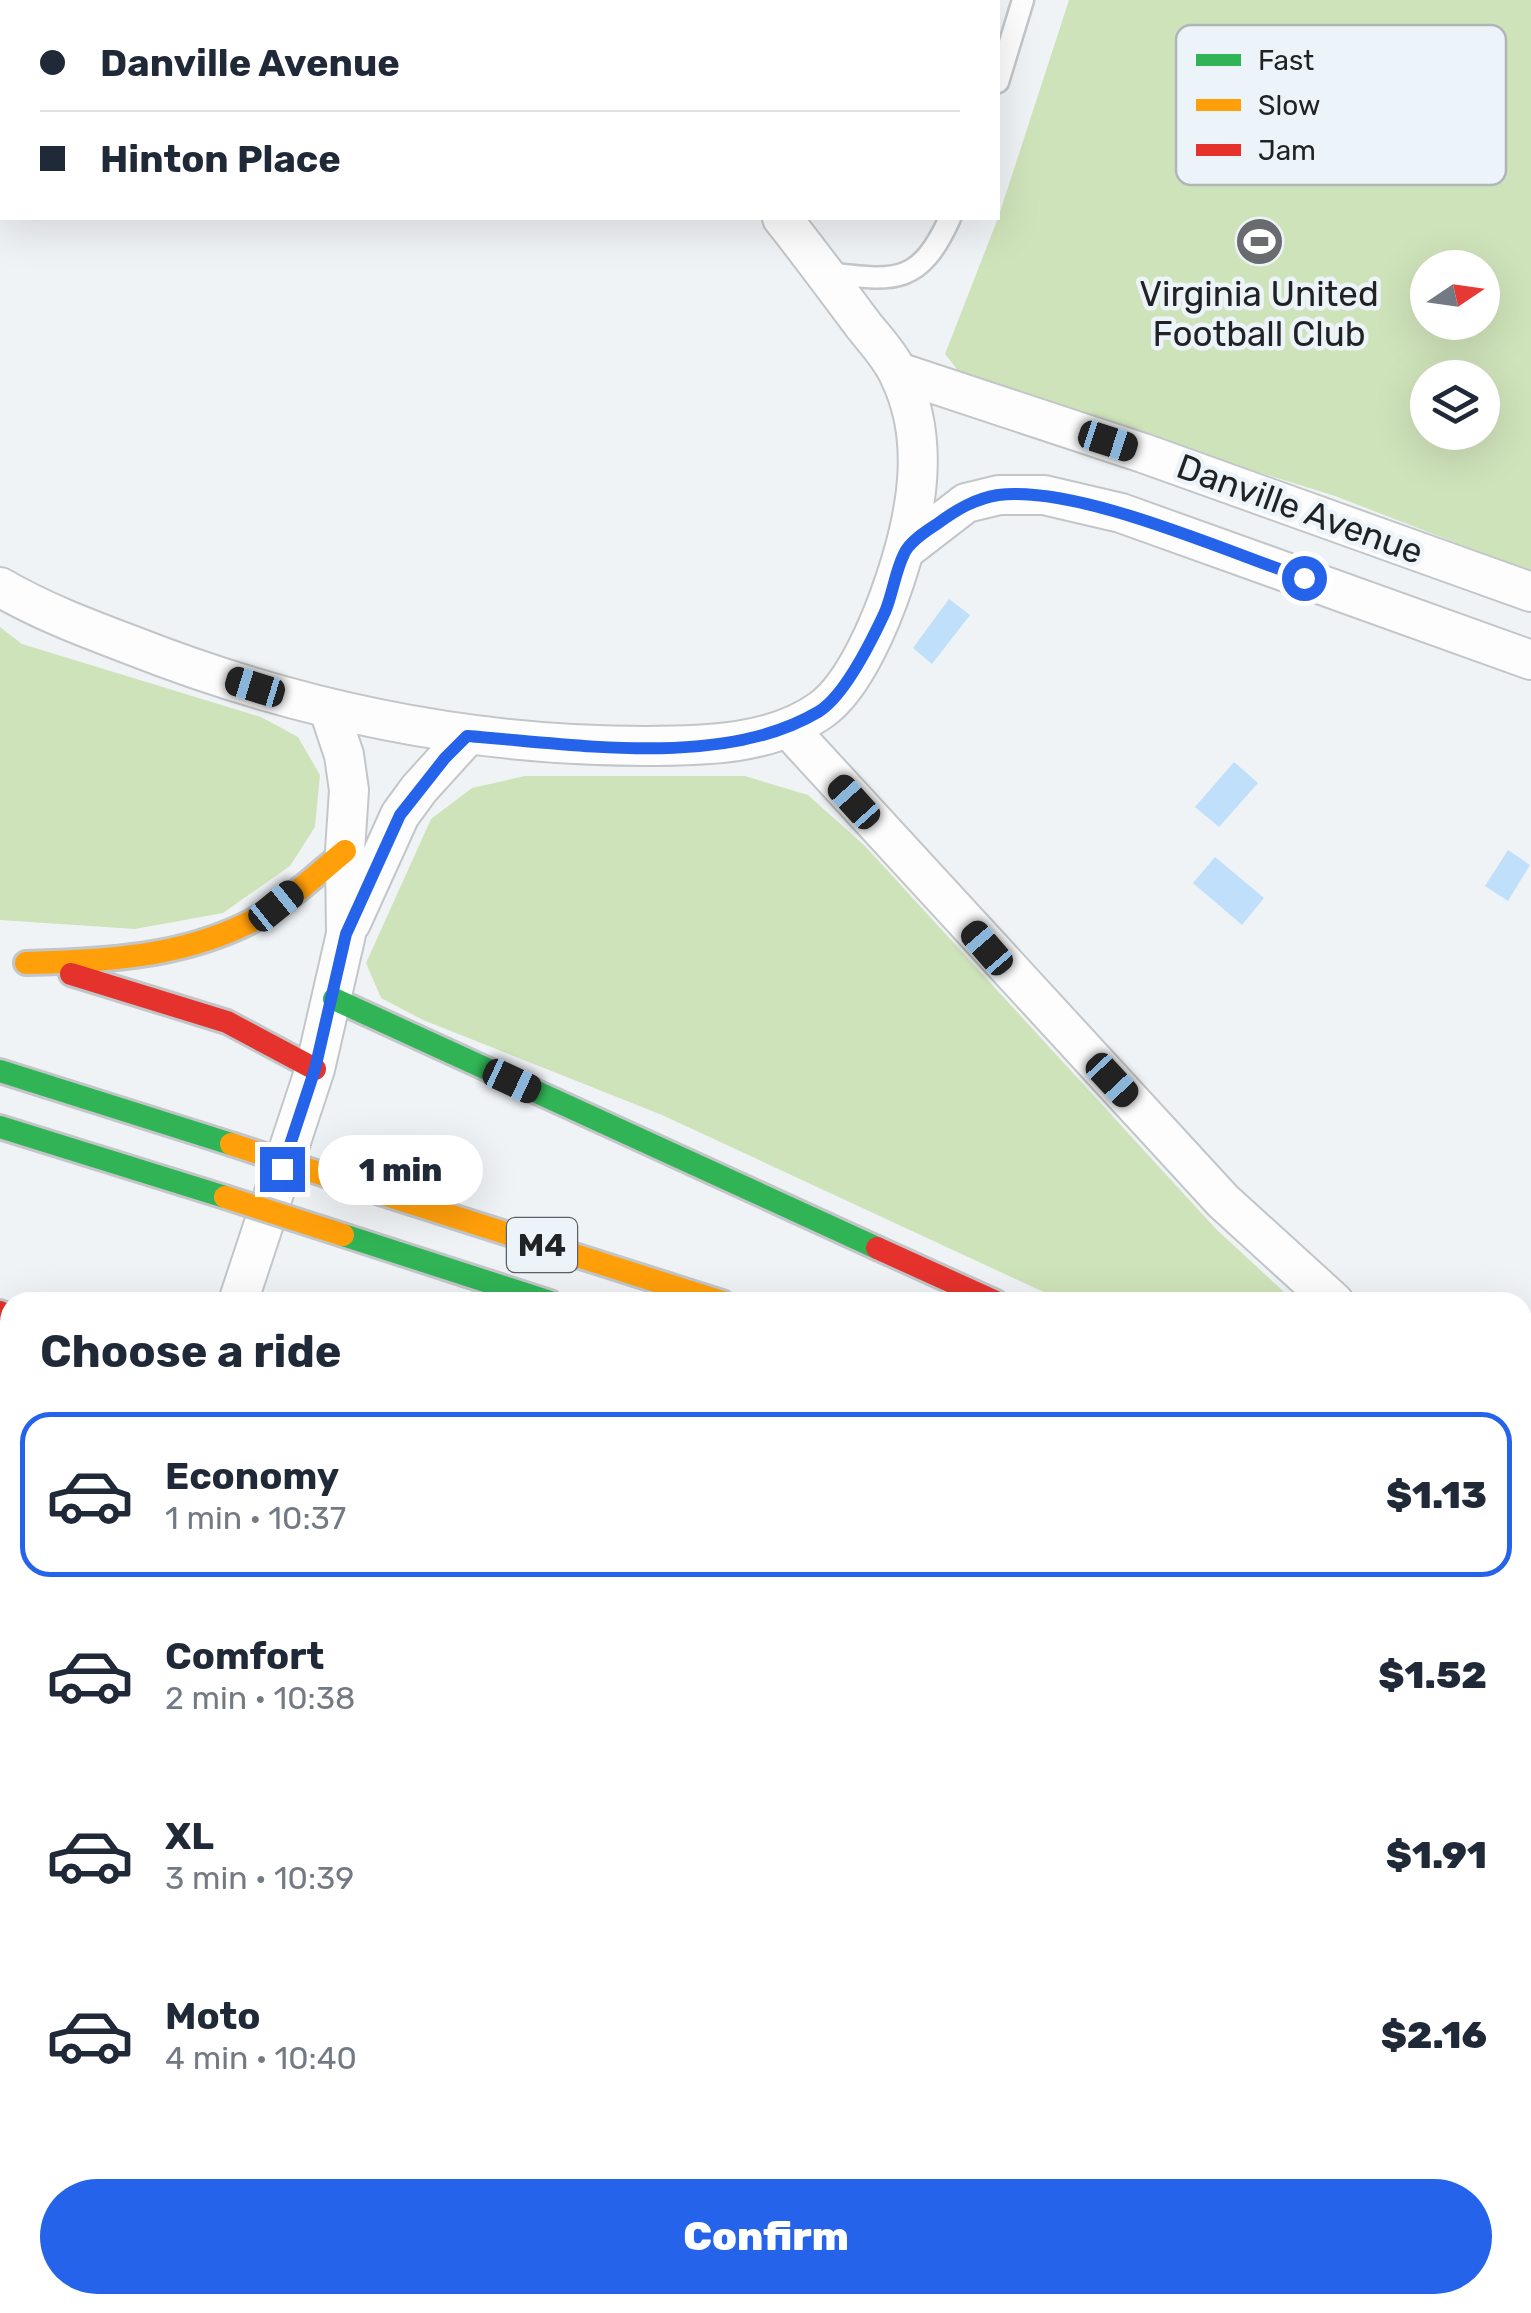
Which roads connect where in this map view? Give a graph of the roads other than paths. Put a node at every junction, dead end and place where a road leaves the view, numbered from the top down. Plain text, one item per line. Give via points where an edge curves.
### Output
1 (1023, 0) edge
2 (1000, 75) edge
3 (784, 220) edge
4 (949, 220) edge
5 (824, 273) junction
6 (898, 372) junction
7 (905, 550) junction
8 (0, 587) edge
9 (1531, 592) edge
10 (1528, 651) edge
11 (329, 710) junction
12 (788, 728) junction
13 (467, 736) junction
14 (345, 850) junction
15 (346, 934) junction
16 (0, 958) edge
17 (26, 962) junction
18 (334, 999) junction
19 (315, 1069) junction
20 (0, 1071) edge
21 (0, 1127) edge
22 (241, 1292) edge
23 (520, 1292) edge
24 (691, 1292) edge
25 (974, 1292) edge
26 (1323, 1292) edge

1 - 2 lane
3 - 5 street
4 - 5 lane via 923,263 902,275
5 - 6 street
6 - 7 street via 912,408 918,454 917,501
6 - 9 street, Danville Avenue
7 - 10 street, Danville Avenue via 966,503 1044,495 1120,514
7 - 12 street via 886,610 847,680 823,709
8 - 11 street via 181,665
11 - 13 street
11 - 14 street via 349,790
12 - 13 street via 690,746
12 - 26 street via 1223,1201
13 - 15 street via 400,815
14 - 15 street
14 - 17 highway via 276,906 223,935 96,962
15 - 18 street
16 - 17 highway
17 - 19 highway via 228,1022
18 - 19 street
18 - 25 highway
19 - 22 street
20 - 24 highway, M4, bridge
21 - 23 highway, M4, bridge

